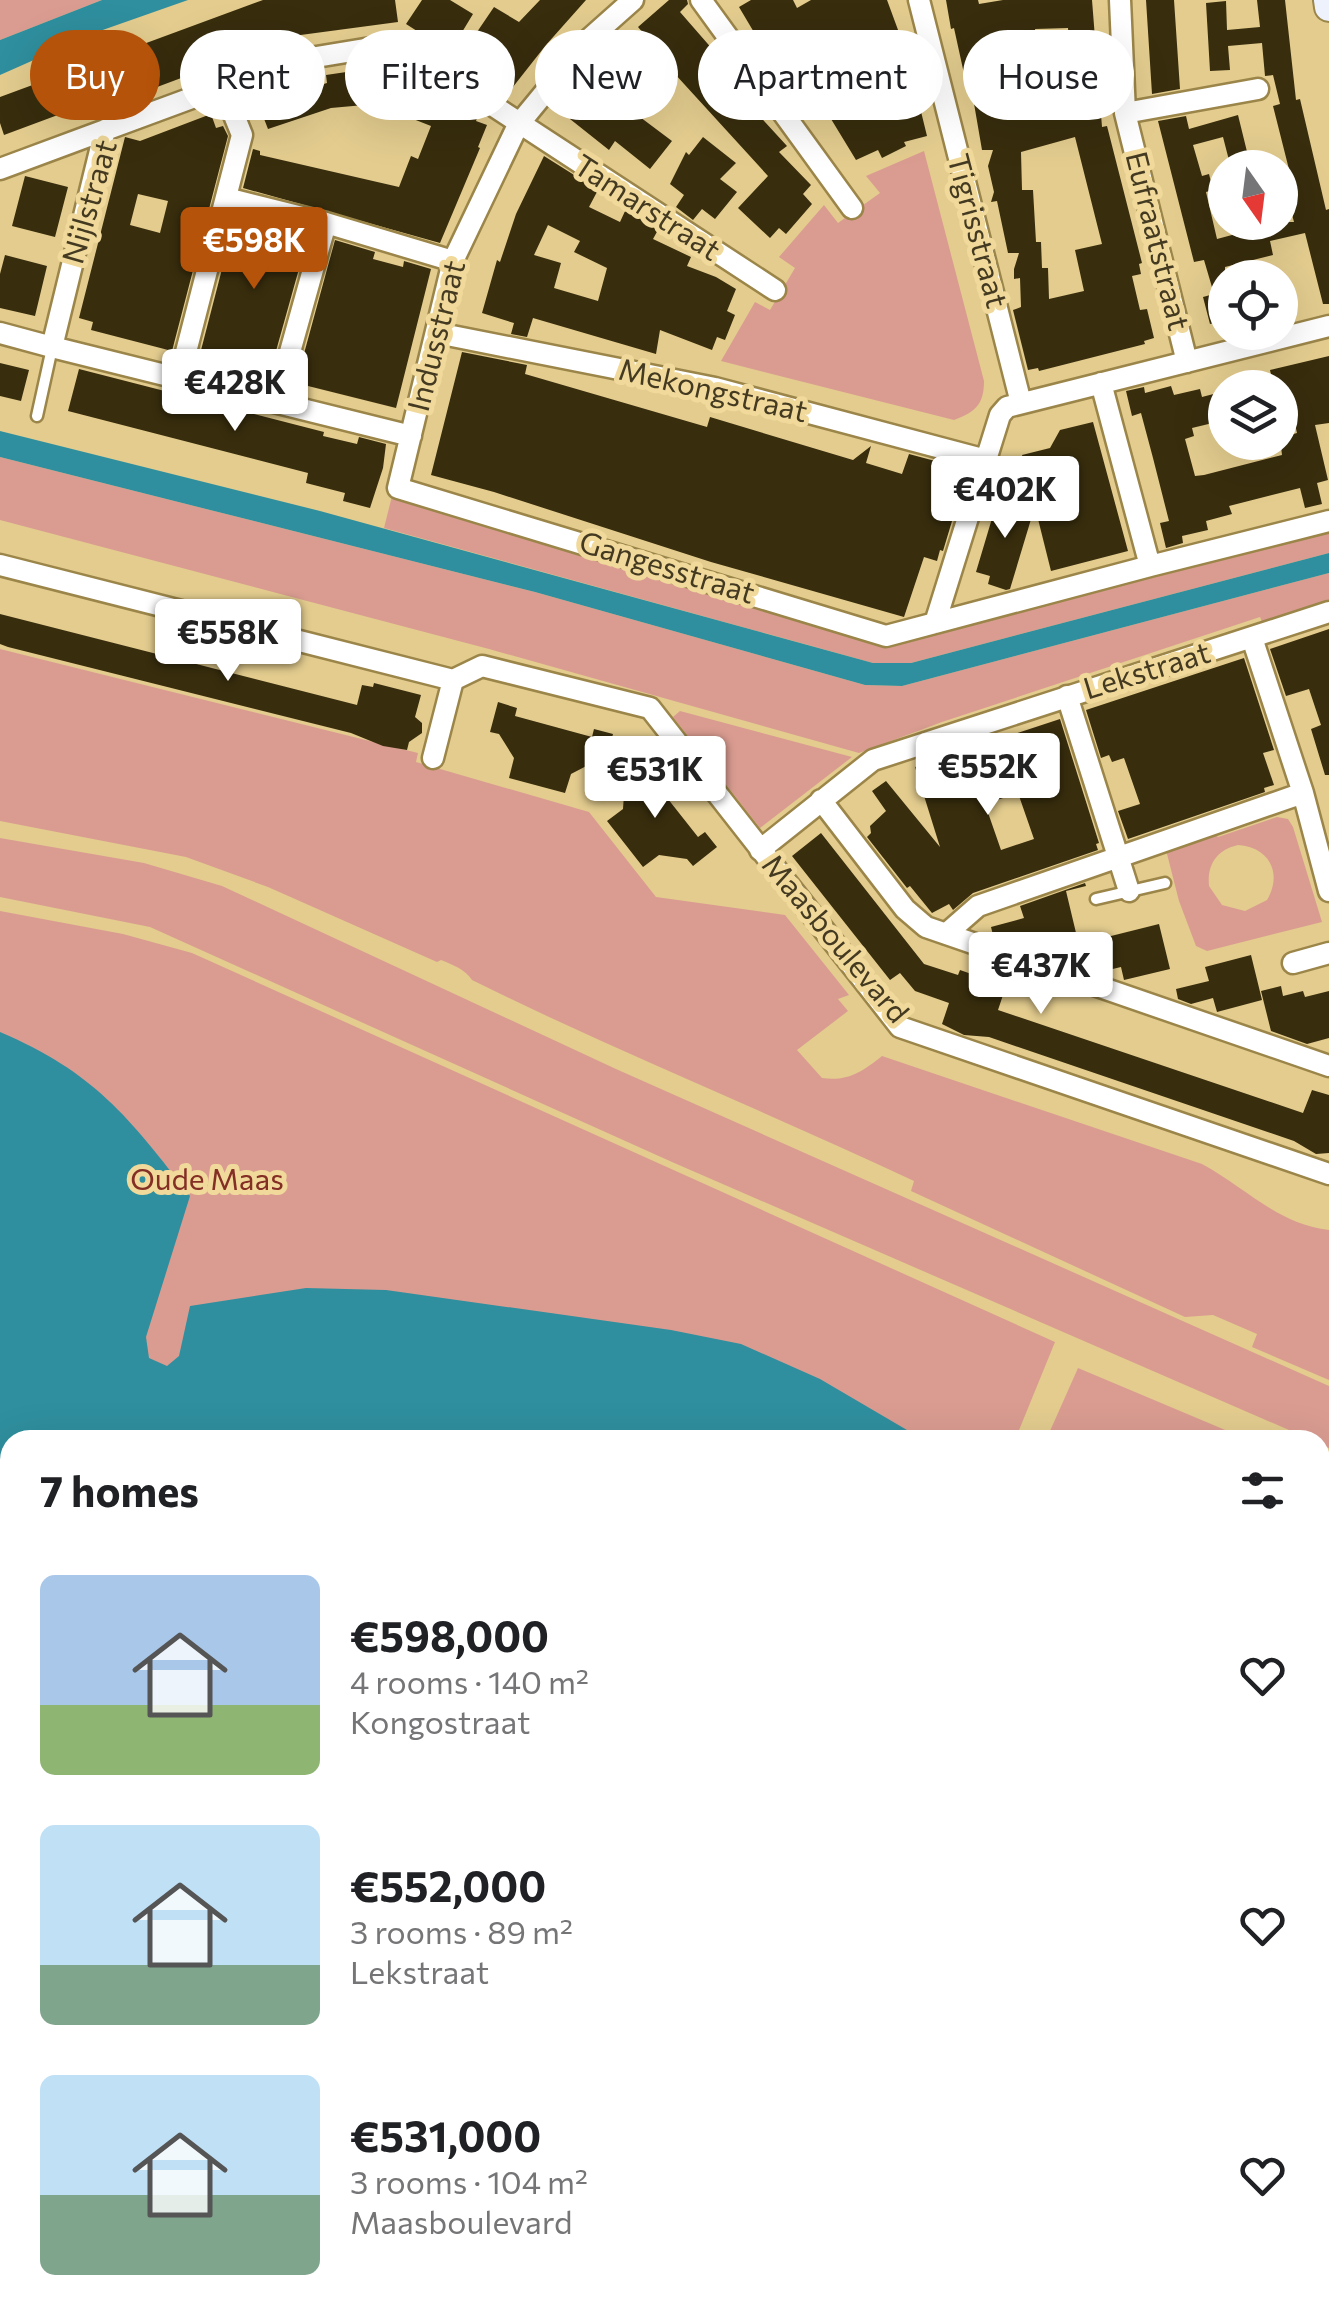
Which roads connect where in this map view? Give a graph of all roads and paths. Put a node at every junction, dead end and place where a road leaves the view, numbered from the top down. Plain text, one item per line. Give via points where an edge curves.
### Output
1 (633, 0) edge
2 (700, 0) edge
3 (919, 0) edge
4 (1120, 0) edge
5 (1121, 30) edge
6 (325, 56) edge
7 (1258, 89) dead end
8 (180, 103) edge
9 (1134, 111) edge
10 (236, 120) edge
11 (1127, 120) edge
12 (518, 124) junction
13 (105, 130) junction
14 (0, 169) edge
15 (226, 198) junction
16 (852, 208) dead end
17 (326, 223) junction
18 (453, 262) junction
19 (775, 290) dead end
20 (1329, 326) edge
21 (0, 333) edge
22 (437, 333) junction
23 (52, 347) junction
24 (1187, 362) junction
25 (179, 378) junction
26 (1101, 383) junction
27 (276, 402) junction
28 (1021, 403) junction
29 (37, 416) dead end
30 (412, 436) junction
31 (986, 460) junction
32 (398, 488) joint
33 (1329, 521) edge
34 (0, 565) edge
35 (1150, 566) junction
36 (1329, 612) edge
37 (935, 623) junction
38 (1252, 638) junction
39 (453, 680) junction
40 (1068, 696) junction
41 (433, 758) dead end
42 (1303, 793) junction
43 (820, 800) junction
44 (760, 850) junction
45 (1119, 858) junction
46 (1165, 883) dead end
47 (1129, 891) junction
48 (1329, 892) edge
49 (1096, 899) dead end
50 (946, 934) junction
51 (1329, 953) edge
52 (1293, 963) dead end
53 (1329, 1066) edge
54 (1329, 1174) edge

1 - 12 street, Indusstraat via 588,40
2 - 16 street
3 - 28 street, Tigrisstraat
4 - 5 street, Eufraatstraat
6 - 12 street, Nijlstraat via 389,46 443,72
7 - 9 street
8 - 13 street, Nijlstraat
10 - 15 street via 242,136
11 - 24 street, Eufraatstraat
12 - 18 street, Indusstraat
12 - 19 street, Tamarstraat
13 - 14 street
13 - 23 street, Nijlstraat
15 - 17 street
15 - 25 street
17 - 18 street
17 - 27 street
18 - 22 street, Indusstraat
20 - 24 street
21 - 23 street
22 - 30 street, Indusstraat
22 - 31 street, Mekongstraat via 715,388
23 - 25 street
23 - 29 lane
24 - 26 street
25 - 27 street
26 - 28 street
26 - 35 street
27 - 30 street
28 - 31 street via 1000,415
30 - 32 street, Indusstraat
31 - 37 street
32 - 37 street, Gangesstraat via 886,636
33 - 35 street, Gangesstraat
34 - 39 street, Maasboulevard
35 - 37 street, Gangesstraat
36 - 38 street, Lekstraat
38 - 40 street, Lekstraat
38 - 42 street
39 - 41 street
39 - 44 street, Maasboulevard via 482,666 650,708
40 - 43 street, Lekstraat via 872,760
40 - 45 street
42 - 45 street
42 - 48 street
43 - 44 street, Lekstraat
43 - 50 street via 905,909
44 - 54 street, Maasboulevard via 900,1027
45 - 47 street
45 - 50 street via 978,906
46 - 47 lane
47 - 49 lane
50 - 53 street
51 - 52 street

